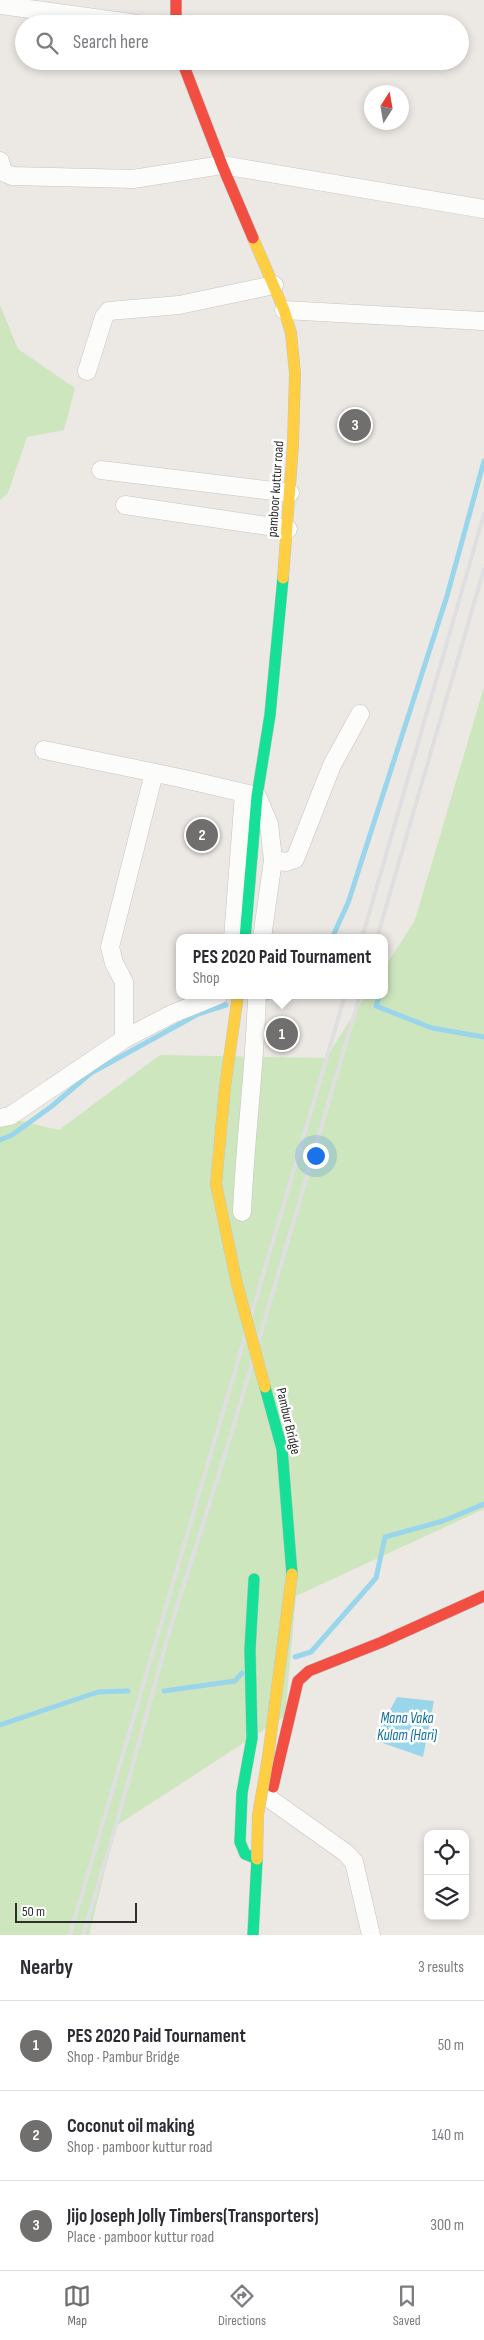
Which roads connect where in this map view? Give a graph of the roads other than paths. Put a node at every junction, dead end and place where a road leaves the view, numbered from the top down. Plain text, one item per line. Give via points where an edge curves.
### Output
1 (176, 0) edge
2 (0, 5) edge
3 (73, 15) edge
4 (176, 15) edge
5 (185, 70) edge
6 (0, 161) edge
7 (222, 165) junction
8 (484, 209) edge
9 (274, 285) junction
10 (284, 310) junction
11 (483, 321) dead end
12 (87, 371) dead end
13 (100, 470) dead end
14 (290, 493) junction
15 (125, 505) dead end
16 (288, 529) junction
17 (360, 714) dead end
18 (44, 750) dead end
19 (154, 773) junction
20 (251, 795) junction
21 (273, 860) junction
22 (234, 934) edge
23 (245, 934) edge
24 (263, 934) edge
25 (208, 999) edge
26 (237, 999) edge
27 (257, 999) edge
28 (124, 1039) junction
29 (0, 1118) edge
30 (242, 1212) dead end
31 (254, 1579) dead end
32 (484, 1596) edge
33 (270, 1799) junction
34 (257, 1859) junction
35 (254, 1935) edge
36 (371, 1935) edge

1 - 4 main road
2 - 3 street
5 - 7 main road, pamboor kuttur road
6 - 7 street via 3,172 12,176 133,179
7 - 8 street
7 - 9 main road, pamboor kuttur road
9 - 10 main road, pamboor kuttur road
9 - 12 street via 179,305 109,311 104,316
10 - 11 street
10 - 14 main road, pamboor kuttur road via 291,333 295,373
13 - 14 street
14 - 16 main road, pamboor kuttur road
15 - 16 street
16 - 20 main road, pamboor kuttur road via 270,715
17 - 21 street via 332,765 295,859 286,862
18 - 19 street
19 - 20 street
19 - 28 street via 110,947 124,982
20 - 21 street via 269,824
20 - 22 street
20 - 23 main road, pamboor kuttur road
21 - 24 street
25 - 28 street
26 - 34 main road, Pambur Bridge, bridge via 216,1184 237,1284 282,1449 292,1578 258,1815
27 - 30 street via 255,1062 245,1148
28 - 29 street via 10,1116
31 - 34 main road via 250,1649 252,1738 242,1793 240,1842 244,1854
32 - 33 main road via 309,1671 298,1681
33 - 34 main road via 268,1847
33 - 36 street via 354,1862
34 - 35 main road, Pambur Bridge

